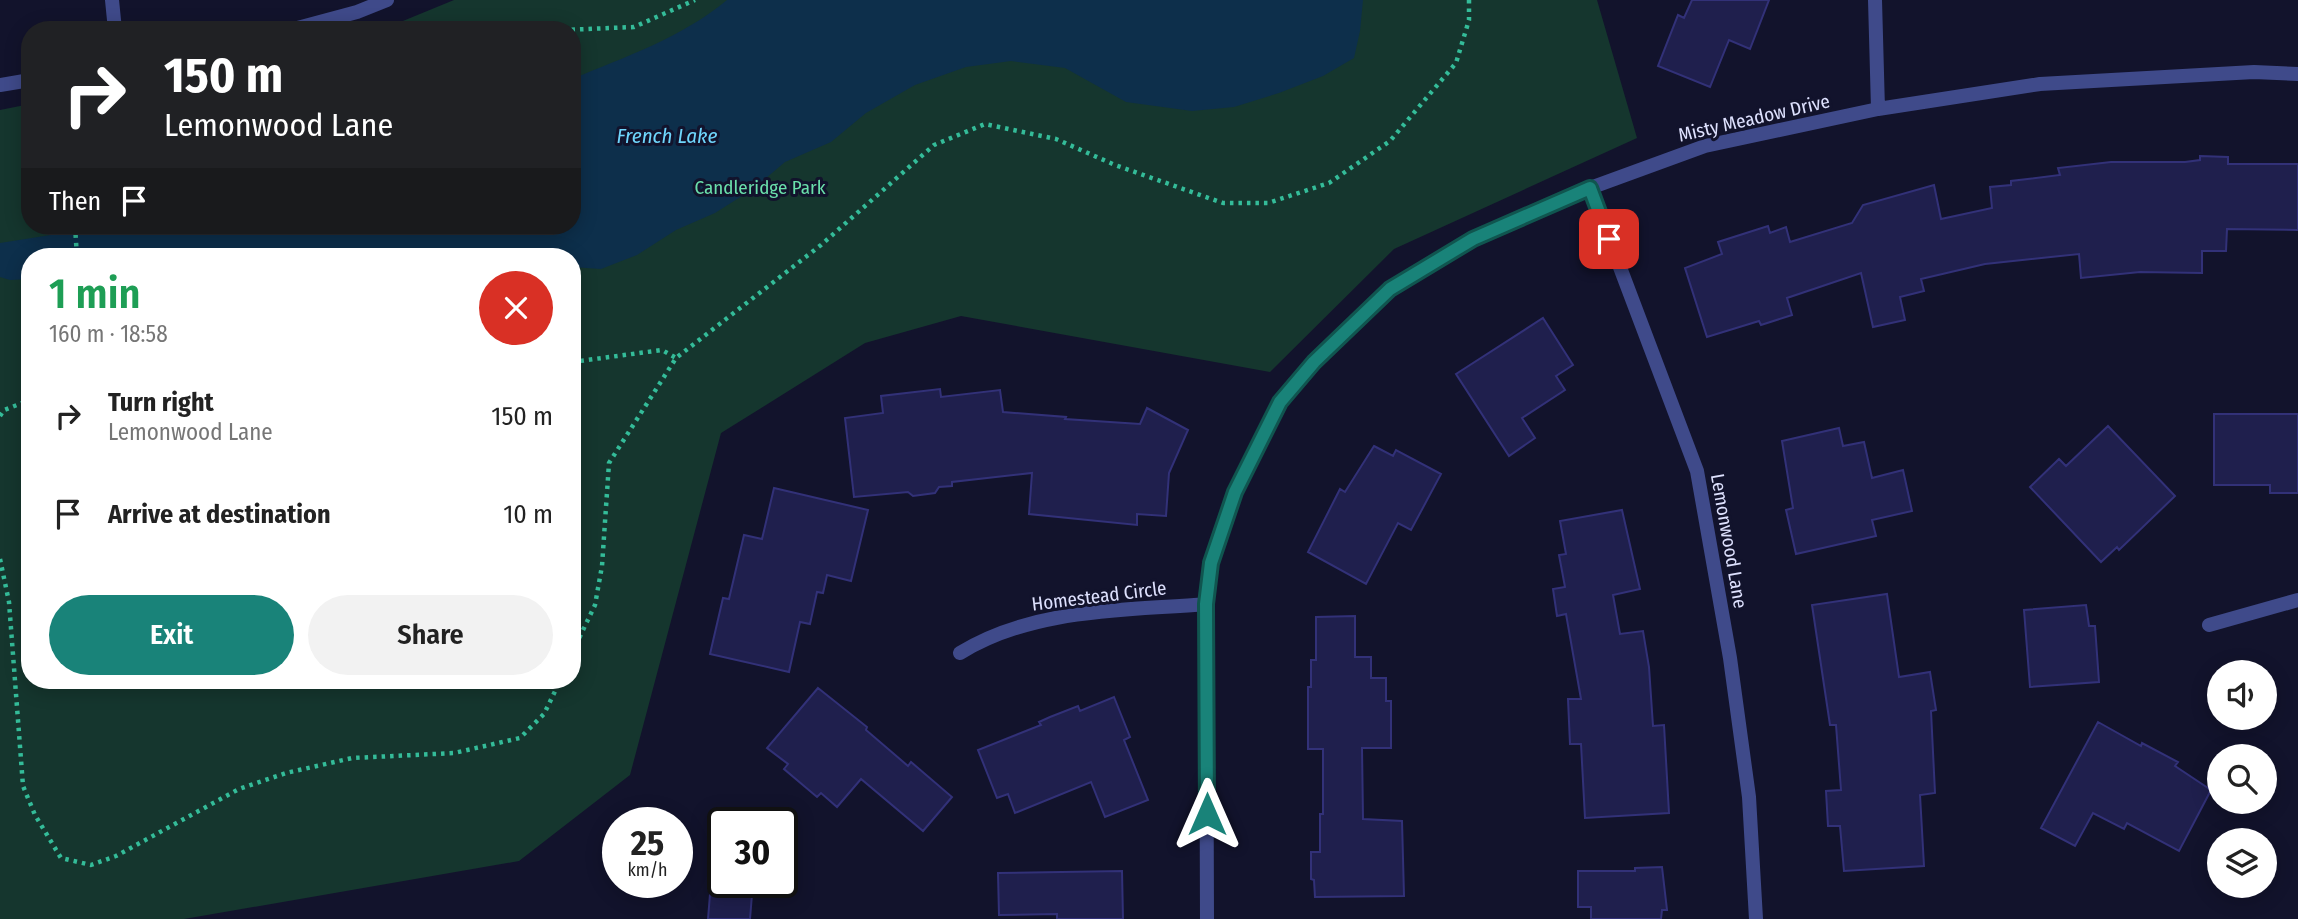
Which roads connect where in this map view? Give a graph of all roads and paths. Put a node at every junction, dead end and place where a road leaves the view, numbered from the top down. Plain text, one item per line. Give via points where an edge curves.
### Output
1 (112, 0) edge
2 (387, 0) edge
3 (695, 0) edge
4 (1469, 0) edge
5 (1875, 0) edge
6 (114, 21) edge
7 (324, 21) edge
8 (581, 29) edge
9 (2298, 74) edge
10 (21, 82) edge
11 (0, 85) edge
12 (1878, 109) junction
13 (1590, 188) junction
14 (676, 358) junction
15 (581, 361) edge
16 (21, 403) edge
17 (0, 416) edge
18 (0, 559) edge
19 (2298, 600) edge
20 (1206, 604) junction
21 (2208, 625) dead end
22 (581, 634) edge
23 (960, 653) dead end
24 (555, 689) edge
25 (1207, 919) edge
26 (1756, 919) edge

1 - 6 street
2 - 7 street
3 - 8 path via 634,27
4 - 14 path via 1469,20 1456,63 1390,141 1329,183 1268,203 1223,203 1056,139 985,124 934,145 821,245
5 - 12 street
9 - 12 street, Misty Meadow Drive via 2254,72 2040,84
10 - 11 street
12 - 13 street, Misty Meadow Drive via 1704,146
13 - 20 street, Misty Meadow Drive via 1473,239 1390,289 1314,362 1280,402 1235,492 1211,563
13 - 26 street, Lemonwood Lane via 1697,471 1749,797
14 - 15 path via 662,350
14 - 22 path via 609,463 602,566 595,605
16 - 17 path
18 - 24 path via 9,602 23,786 61,858 91,865 116,856 239,789 286,773 352,758 454,753 520,738 544,714
19 - 21 street
20 - 23 street, Homestead Circle via 1077,614 1029,623 985,638
20 - 25 street, Misty Meadow Drive

